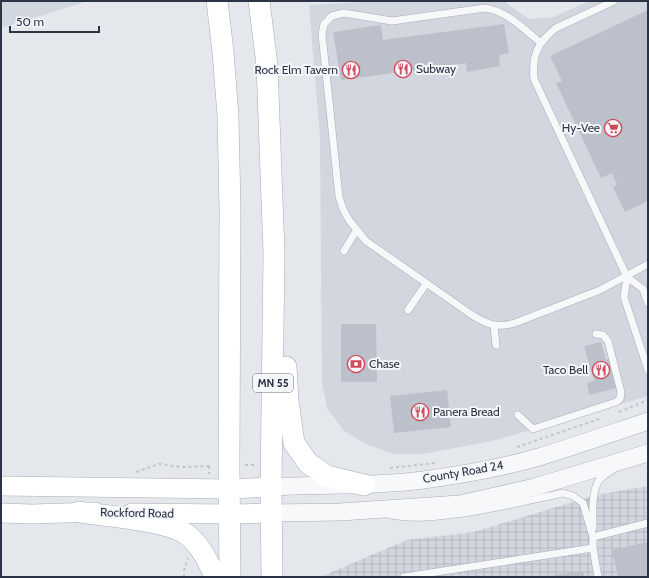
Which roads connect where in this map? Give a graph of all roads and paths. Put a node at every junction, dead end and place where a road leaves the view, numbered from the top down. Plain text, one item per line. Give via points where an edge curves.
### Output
1 (216, 1) edge
2 (259, 1) edge
3 (614, 1) edge
4 (540, 42) junction
5 (356, 231) junction
6 (344, 251) dead end
7 (274, 253) junction
8 (648, 264) edge
9 (627, 276) junction
10 (426, 284) junction
11 (648, 303) edge
12 (408, 310) dead end
13 (494, 326) junction
14 (596, 334) dead end
15 (496, 345) dead end
16 (648, 370) edge
17 (518, 415) dead end
18 (648, 421) edge
19 (648, 453) edge
20 (623, 461) junction
21 (364, 485) junction
22 (1, 486) edge
23 (271, 487) junction
24 (230, 489) junction
25 (367, 510) junction
26 (79, 512) junction
27 (1, 513) edge
28 (272, 513) junction
29 (230, 514) junction
30 (648, 523) edge
31 (593, 536) junction
32 (593, 548) junction
33 (215, 577) edge
34 (230, 577) edge
35 (272, 577) edge
36 (404, 577) edge
37 (598, 577) edge

1 - 24 main road via 228,116
2 - 7 main road, MN 55 via 267,65
3 - 4 lane via 556,28
4 - 5 lane via 503,13 485,8 392,21 344,13 332,16 324,24 322,34 339,197
4 - 9 lane via 535,58 534,79
5 - 6 lane
5 - 10 lane
7 - 21 main road via 284,315 288,401 294,443 308,463 327,476
7 - 23 main road, MN 55
8 - 9 lane
9 - 11 lane via 642,289
9 - 13 lane via 600,290 516,323
9 - 16 lane via 624,298
10 - 12 lane
10 - 13 lane via 472,315
13 - 15 lane
14 - 17 lane via 603,335 608,341 621,392 620,398 616,402 533,428
18 - 21 street, County Road 24 via 538,457 476,472
19 - 20 street
20 - 25 street via 535,487 460,504
20 - 31 lane via 600,479 596,488 593,500
21 - 23 street, County Road 24
22 - 24 main road
23 - 24 main road
23 - 28 main road, MN 55
24 - 29 main road
25 - 28 street
25 - 31 lane via 403,517 439,516 490,509 563,493 583,503
26 - 27 main road, Rockford Road
26 - 29 main road, Rockford Road
26 - 33 main road via 177,529 202,550
28 - 29 main road, Rockford Road
28 - 35 main road, MN 55
29 - 34 main road
30 - 31 lane
31 - 32 lane
32 - 36 lane
32 - 37 lane

